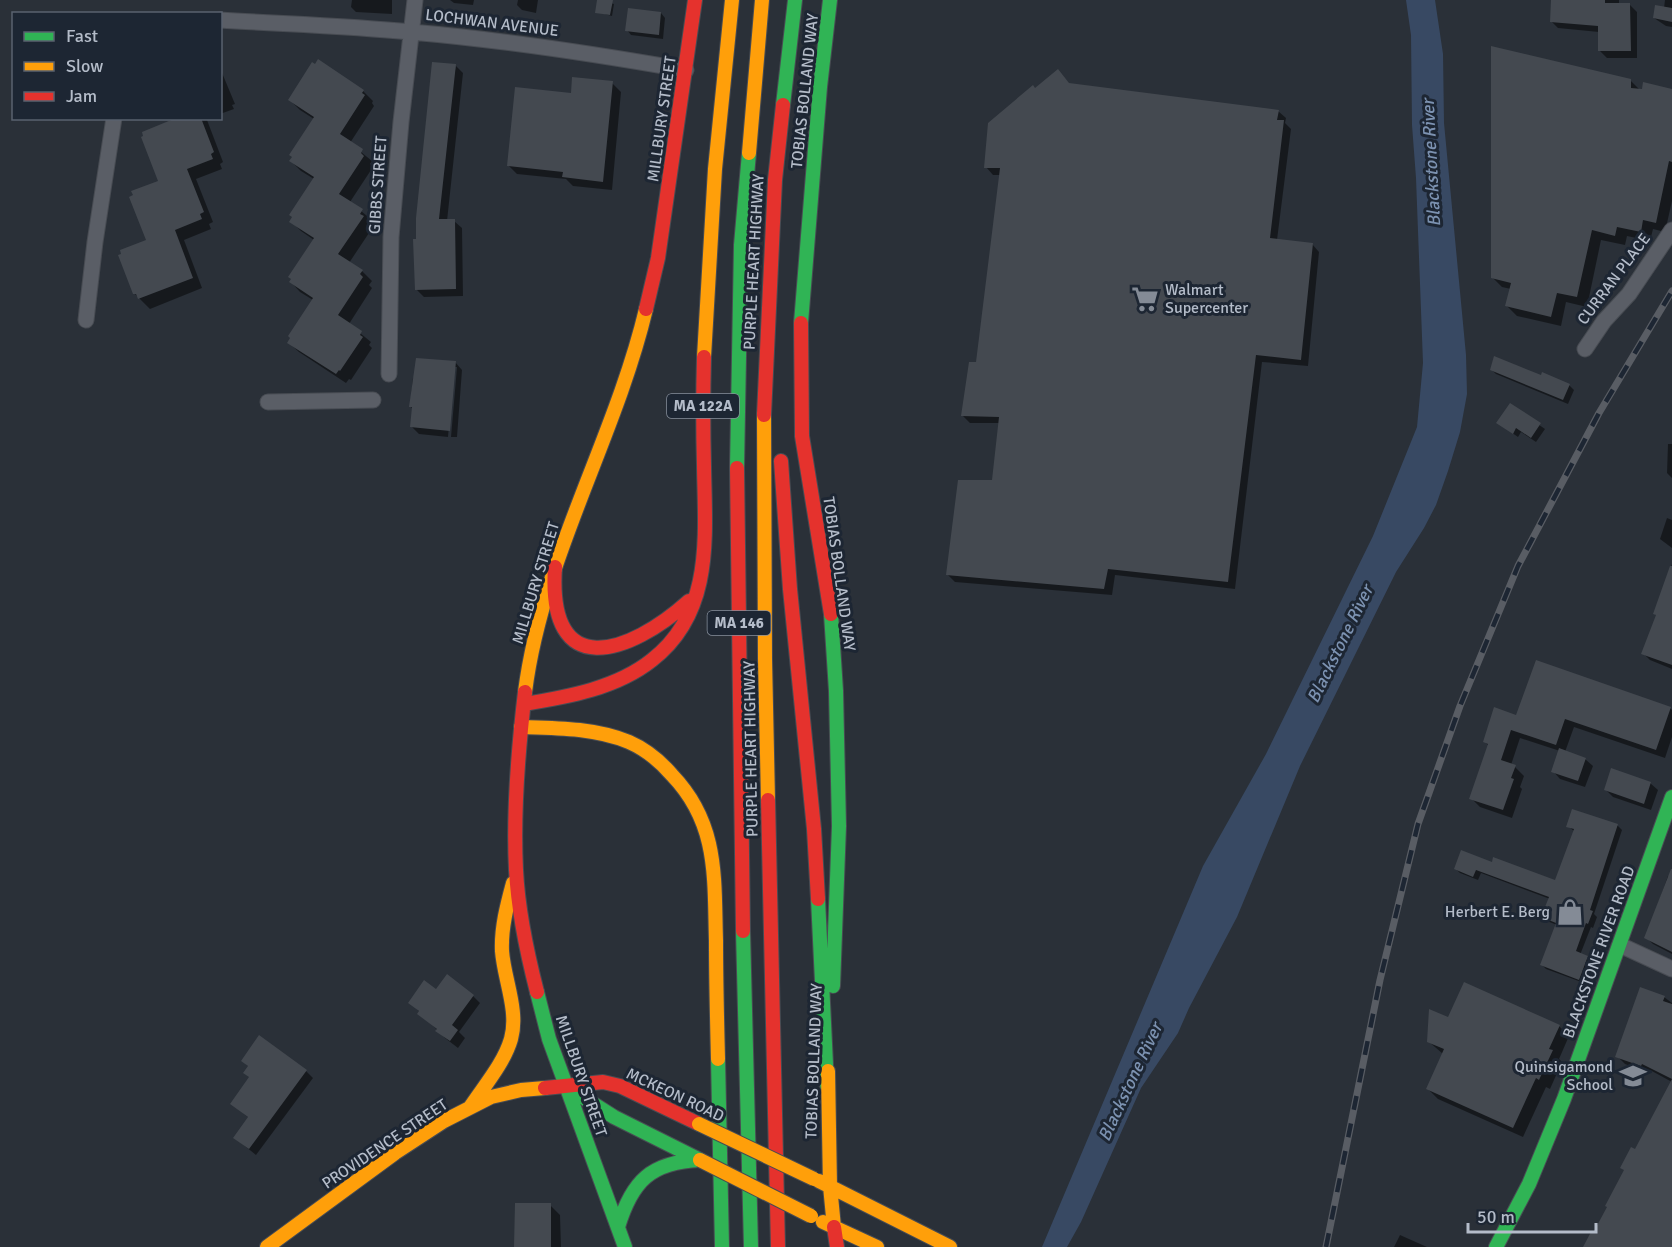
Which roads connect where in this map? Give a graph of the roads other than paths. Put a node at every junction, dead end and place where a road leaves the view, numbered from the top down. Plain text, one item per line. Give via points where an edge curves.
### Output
1 (415, 0) edge
2 (695, 0) edge
3 (732, 0) edge
4 (762, 0) edge
5 (795, 0) edge
6 (830, 0) edge
7 (222, 20) edge
8 (411, 32) junction
9 (686, 70) junction
10 (114, 120) edge
11 (1672, 230) edge
12 (769, 273) junction
13 (86, 320) dead end
14 (1585, 349) dead end
15 (389, 374) dead end
16 (373, 400) dead end
17 (268, 402) dead end
18 (778, 416) dead end
19 (780, 452) dead end
20 (555, 567) junction
21 (700, 589) junction
22 (524, 704) junction
23 (521, 727) junction
24 (1672, 797) edge
25 (516, 871) junction
26 (1620, 945) junction
27 (1672, 969) edge
28 (827, 1085) junction
29 (567, 1087) junction
30 (471, 1106) junction
31 (700, 1160) junction
32 (830, 1186) junction
33 (618, 1227) junction
34 (834, 1227) junction
35 (267, 1247) edge
36 (626, 1247) edge
37 (722, 1247) edge
38 (751, 1247) edge
39 (778, 1247) edge
40 (837, 1247) edge
41 (877, 1247) edge
42 (950, 1247) edge
43 (1496, 1247) edge

1 - 8 street, GIBBS STREET
2 - 9 main road, MILLBURY STREET
3 - 21 main road, MA 122A via 710,249
4 - 38 main road, PURPLE HEART HIGHWAY / MA 146 via 741,245 737,456
5 - 12 main road, PURPLE HEART HIGHWAY
6 - 28 main road, TOBIAS BOLLAND WAY via 800,340 802,436 831,611 838,736 838,859
7 - 8 street, LOCHWAN AVENUE
8 - 9 street, LOCHWAN AVENUE via 566,50
8 - 15 street, GIBBS STREET via 391,237
9 - 20 main road, MILLBURY STREET via 658,258 643,321 626,379
10 - 13 street
11 - 14 street, CURRAN PLACE via 1629,294
12 - 18 main road
12 - 39 main road, PURPLE HEART HIGHWAY / MA 146 via 764,391 765,647
16 - 17 street
19 - 28 main road via 814,830
20 - 21 main road via 554,591 560,622 569,636 589,649 614,648 645,636
20 - 22 main road, MILLBURY STREET via 532,650
21 - 22 main road, MA 122A via 681,631 652,660 598,689
22 - 23 main road, MILLBURY STREET
23 - 25 main road, MILLBURY STREET via 515,795
23 - 37 main road via 589,731 620,738 669,770 702,817 714,867
24 - 26 main road, BLACKSTONE RIVER ROAD
25 - 29 main road, MILLBURY STREET via 533,983
25 - 30 main road via 505,911 502,951 512,1013 511,1039 503,1059
26 - 27 street
26 - 43 main road, BLACKSTONE RIVER ROAD via 1564,1099 1529,1184
28 - 32 main road, TOBIAS BOLLAND WAY
29 - 30 main road, PROVIDENCE STREET via 521,1090
29 - 31 main road via 614,1117
29 - 32 main road, MCKEON ROAD, bridge via 603,1082 620,1086
29 - 33 main road, MILLBURY STREET
30 - 35 main road, PROVIDENCE STREET via 395,1153
31 - 33 main road via 675,1162 643,1178 629,1196
31 - 34 main road, bridge
32 - 34 main road, TOBIAS BOLLAND WAY
32 - 42 main road, MCKEON ROAD
33 - 36 main road, MILLBURY STREET
34 - 40 main road, TOBIAS BOLLAND WAY
34 - 41 main road

